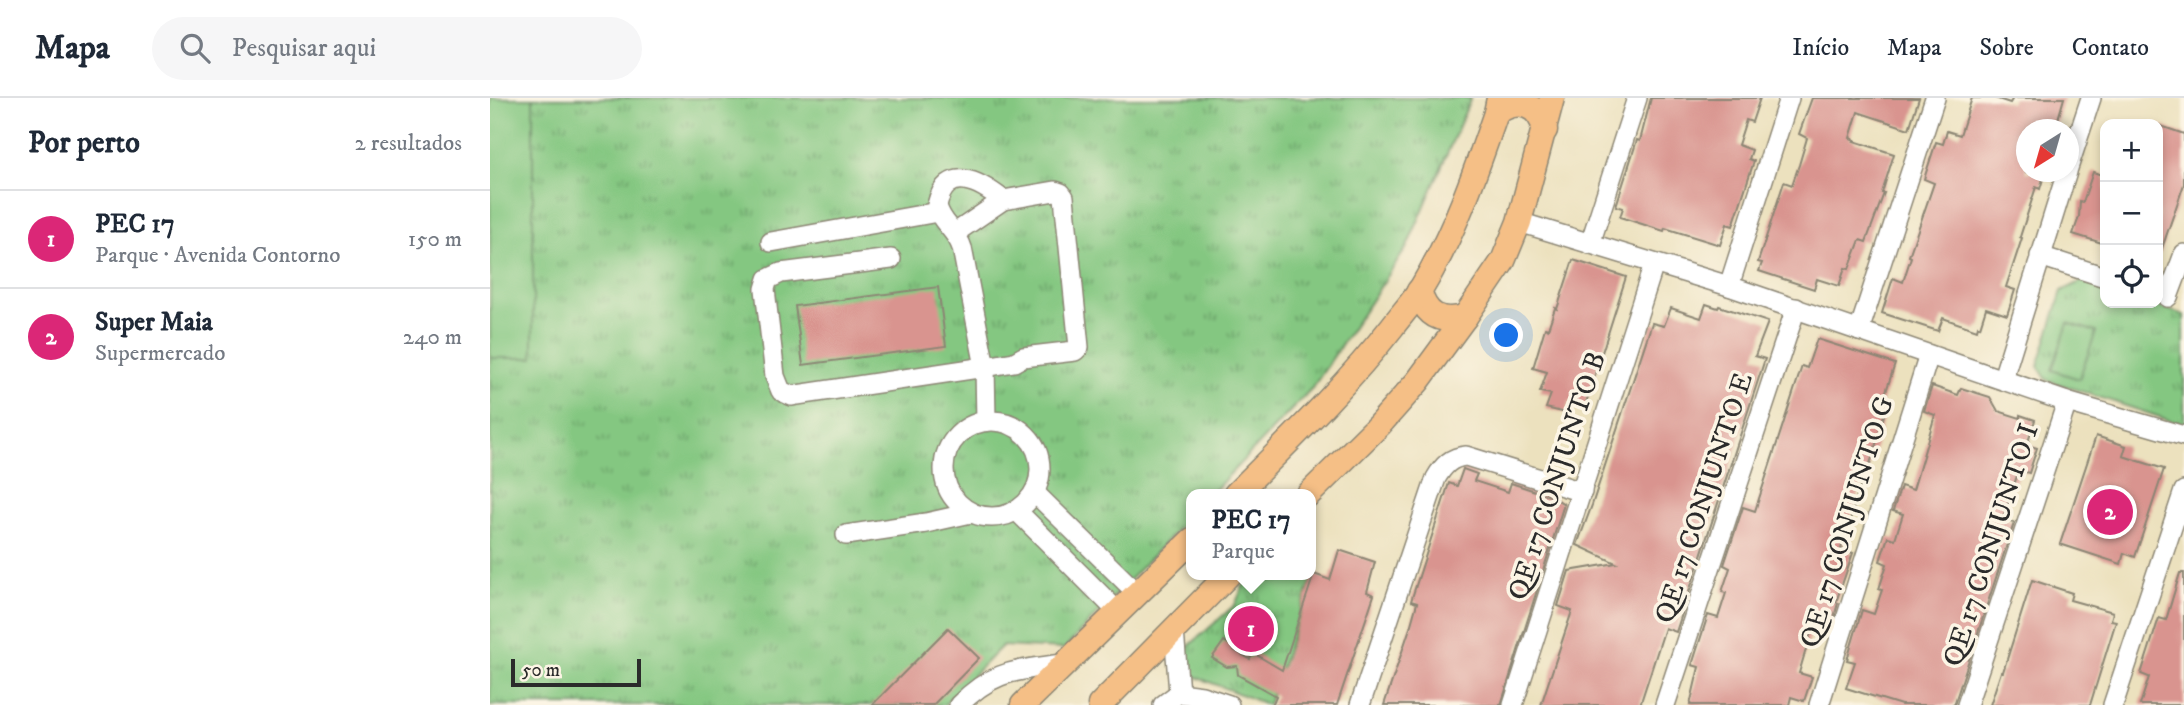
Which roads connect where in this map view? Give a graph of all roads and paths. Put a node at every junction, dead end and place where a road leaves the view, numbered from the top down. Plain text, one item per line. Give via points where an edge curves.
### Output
1 (1552, 98) edge
2 (1637, 98) edge
3 (1789, 98) edge
4 (1935, 98) edge
5 (2091, 98) edge
6 (1498, 106) edge
7 (1545, 130) junction
8 (2079, 136) edge
9 (2064, 182) edge
10 (1003, 200) junction
11 (938, 212) junction
12 (1519, 222) junction
13 (955, 233) junction
14 (771, 242) dead end
15 (1590, 244) junction
16 (2184, 254) edge
17 (2040, 256) junction
18 (891, 259) dead end
19 (1654, 264) junction
20 (2100, 275) edge
21 (1729, 286) junction
22 (1419, 291) junction
23 (2170, 298) edge
24 (1796, 308) junction
25 (1465, 317) junction
26 (1859, 331) junction
27 (1929, 355) junction
28 (985, 367) junction
29 (2003, 379) junction
30 (2067, 402) junction
31 (986, 421) junction
32 (2184, 436) edge
33 (1241, 489) edge
34 (1314, 489) edge
35 (2184, 491) edge
36 (1582, 492) junction
37 (1035, 493) junction
38 (1017, 511) junction
39 (971, 513) junction
40 (846, 535) dead end
41 (1186, 546) edge
42 (1223, 580) edge
43 (1138, 594) junction
44 (1119, 613) junction
45 (1174, 630) junction
46 (1066, 663) junction
47 (1171, 699) edge
48 (959, 705) edge
49 (1023, 705) edge
50 (1100, 705) edge
51 (1228, 705) edge
52 (1360, 705) edge
53 (1513, 705) edge
54 (1665, 705) edge
55 (1819, 705) edge
56 (1967, 705) edge
57 (2113, 705) edge

1 - 7 main road
2 - 15 street
3 - 21 street
4 - 26 street
5 - 8 street
6 - 7 main road via 1523,105 1536,111
6 - 22 main road via 1460,210
7 - 12 main road
9 - 17 street
10 - 11 street via 970,180 956,180 939,197
10 - 13 street
10 - 28 street via 1055,191 1064,197 1079,347
11 - 13 street
11 - 14 street
12 - 15 street
12 - 25 main road via 1503,261
13 - 28 street via 962,248
15 - 19 street
16 - 23 street
17 - 20 street
17 - 29 street
18 - 28 street via 781,273 768,279 765,289 775,376 781,391 792,396
19 - 21 street
19 - 36 street, QE 17 CONJUNTO B
21 - 24 street
22 - 25 main road via 1430,312 1453,320
22 - 33 main road via 1332,398
24 - 26 street
24 - 54 street, QE 17 CONJUNTO E
25 - 34 main road via 1418,381
26 - 27 street
27 - 29 street
27 - 55 street, QE 17 CONJUNTO G
28 - 31 street
29 - 30 street
30 - 32 street
30 - 56 street, QE 17 CONJUNTO I
31 - 37 street via 1016,428 1037,450 1040,466
31 - 39 street via 959,434 944,461 949,491
35 - 57 street
36 - 52 street via 1466,456 1449,461 1436,478
36 - 53 street, QE 17 CONJUNTO B
37 - 38 street
37 - 43 street
38 - 39 street via 1001,517
38 - 44 street
39 - 40 street
41 - 43 main road
42 - 45 main road
43 - 44 main road
44 - 46 main road
45 - 47 street
45 - 50 main road
46 - 48 street via 991,679
46 - 49 main road
47 - 51 street via 1202,696

